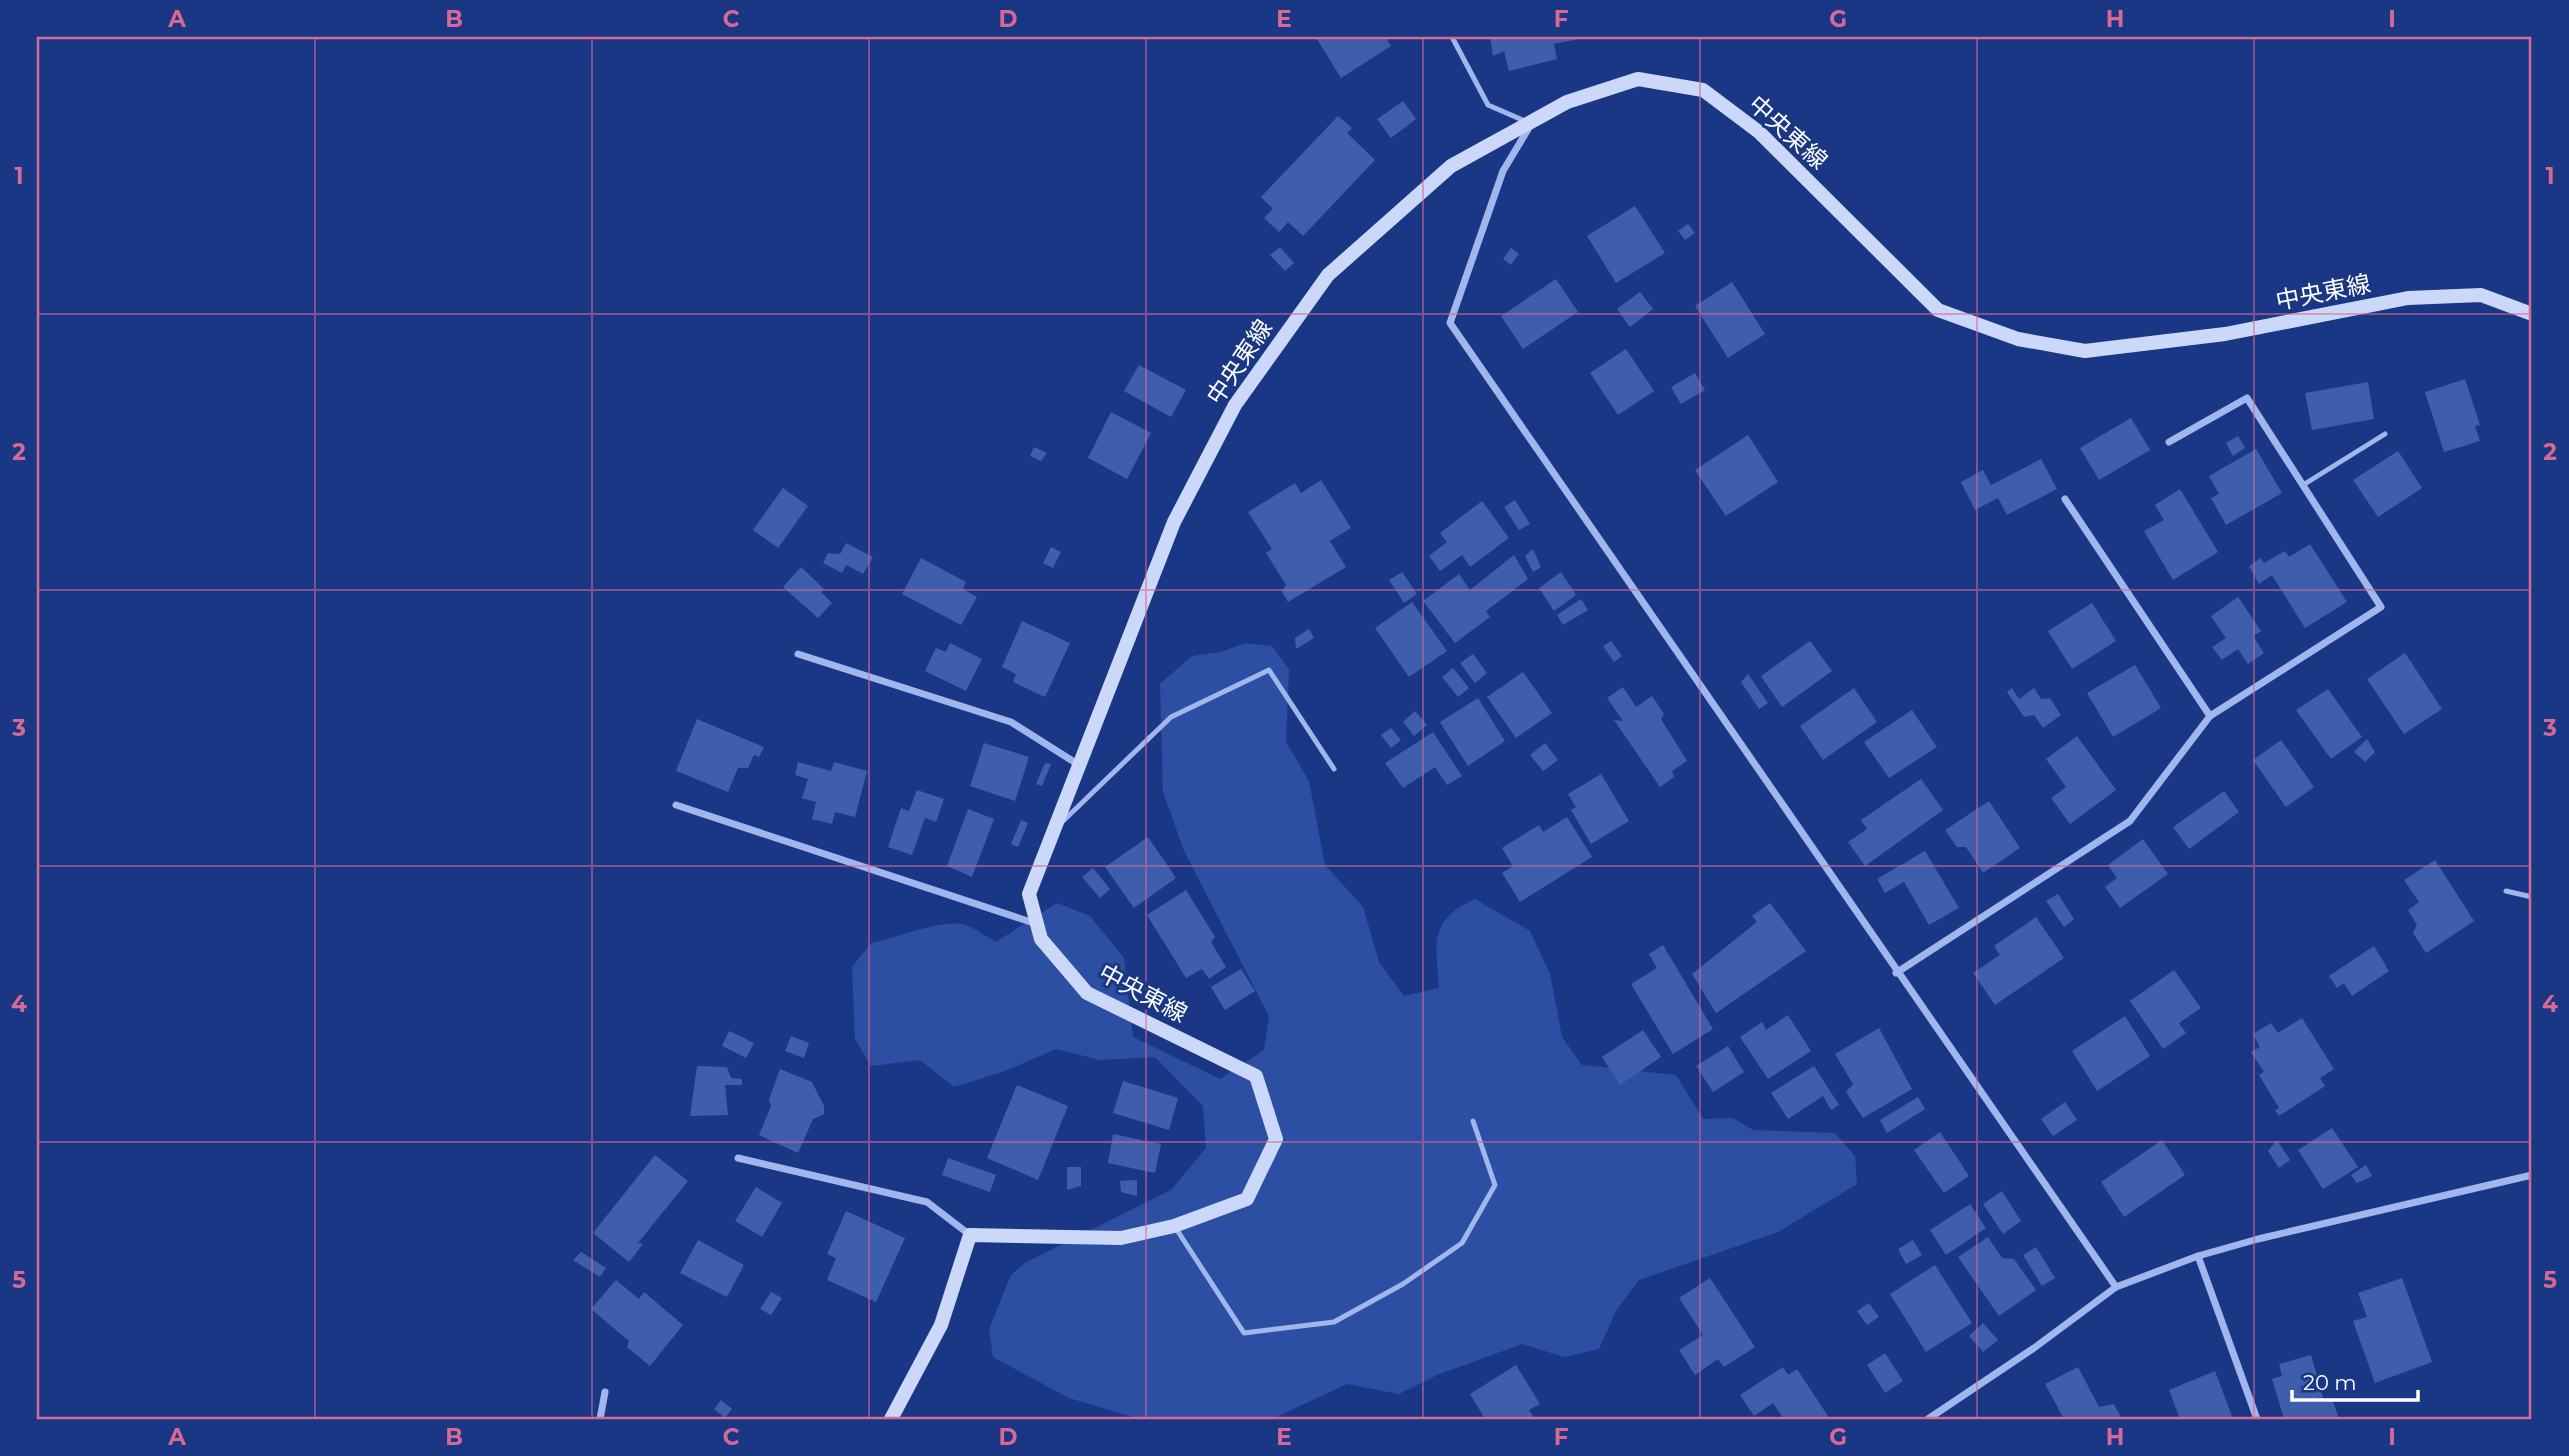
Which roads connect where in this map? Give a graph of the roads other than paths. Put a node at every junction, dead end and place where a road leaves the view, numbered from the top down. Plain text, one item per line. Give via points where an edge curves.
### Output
1 (1452, 37) edge
2 (1531, 124) junction
3 (2532, 314) edge
4 (2385, 434) dead end
5 (2169, 442) dead end
6 (2303, 485) junction
7 (2065, 499) dead end
8 (798, 654) dead end
9 (2210, 716) junction
10 (1080, 765) junction
11 (1334, 769) dead end
12 (676, 805) dead end
13 (1055, 829) junction
14 (2506, 891) dead end
15 (2532, 897) edge
16 (1037, 924) junction
17 (1896, 973) junction
18 (1473, 1121) dead end
19 (738, 1158) dead end
20 (2532, 1175) edge
21 (1174, 1226) junction
22 (970, 1235) junction
23 (2198, 1256) junction
24 (2116, 1287) junction
25 (605, 1392) dead end
26 (600, 1419) edge
27 (891, 1419) edge
28 (1928, 1419) edge
29 (2257, 1419) edge

1 - 2 lane via 1488,105
2 - 3 main road, 中央東線 via 1567,102 1638,79 1703,90 1759,132 1938,310 2018,339 2085,351 2225,334 2408,298 2481,295
2 - 10 main road, 中央東線 via 1451,166 1328,275 1235,405 1174,522
2 - 17 street via 1503,171 1450,323
4 - 6 lane
5 - 6 street via 2247,398
6 - 9 street via 2381,607
7 - 9 street
8 - 10 street via 1011,722
9 - 17 street via 2130,821
10 - 13 main road, 中央東線
11 - 13 lane via 1269,670 1171,717
12 - 16 street
13 - 16 main road, 中央東線 via 1030,894
14 - 15 lane
16 - 21 main road, 中央東線 via 1041,939 1087,993 1256,1076 1276,1139 1247,1199
17 - 24 street
18 - 21 lane via 1494,1185 1462,1243 1403,1284 1334,1322 1244,1333
19 - 22 street via 928,1202
20 - 23 street
21 - 22 main road, 中央東線 via 1121,1238
22 - 27 main road via 941,1325
23 - 24 street
23 - 29 street
24 - 28 street
25 - 26 street

